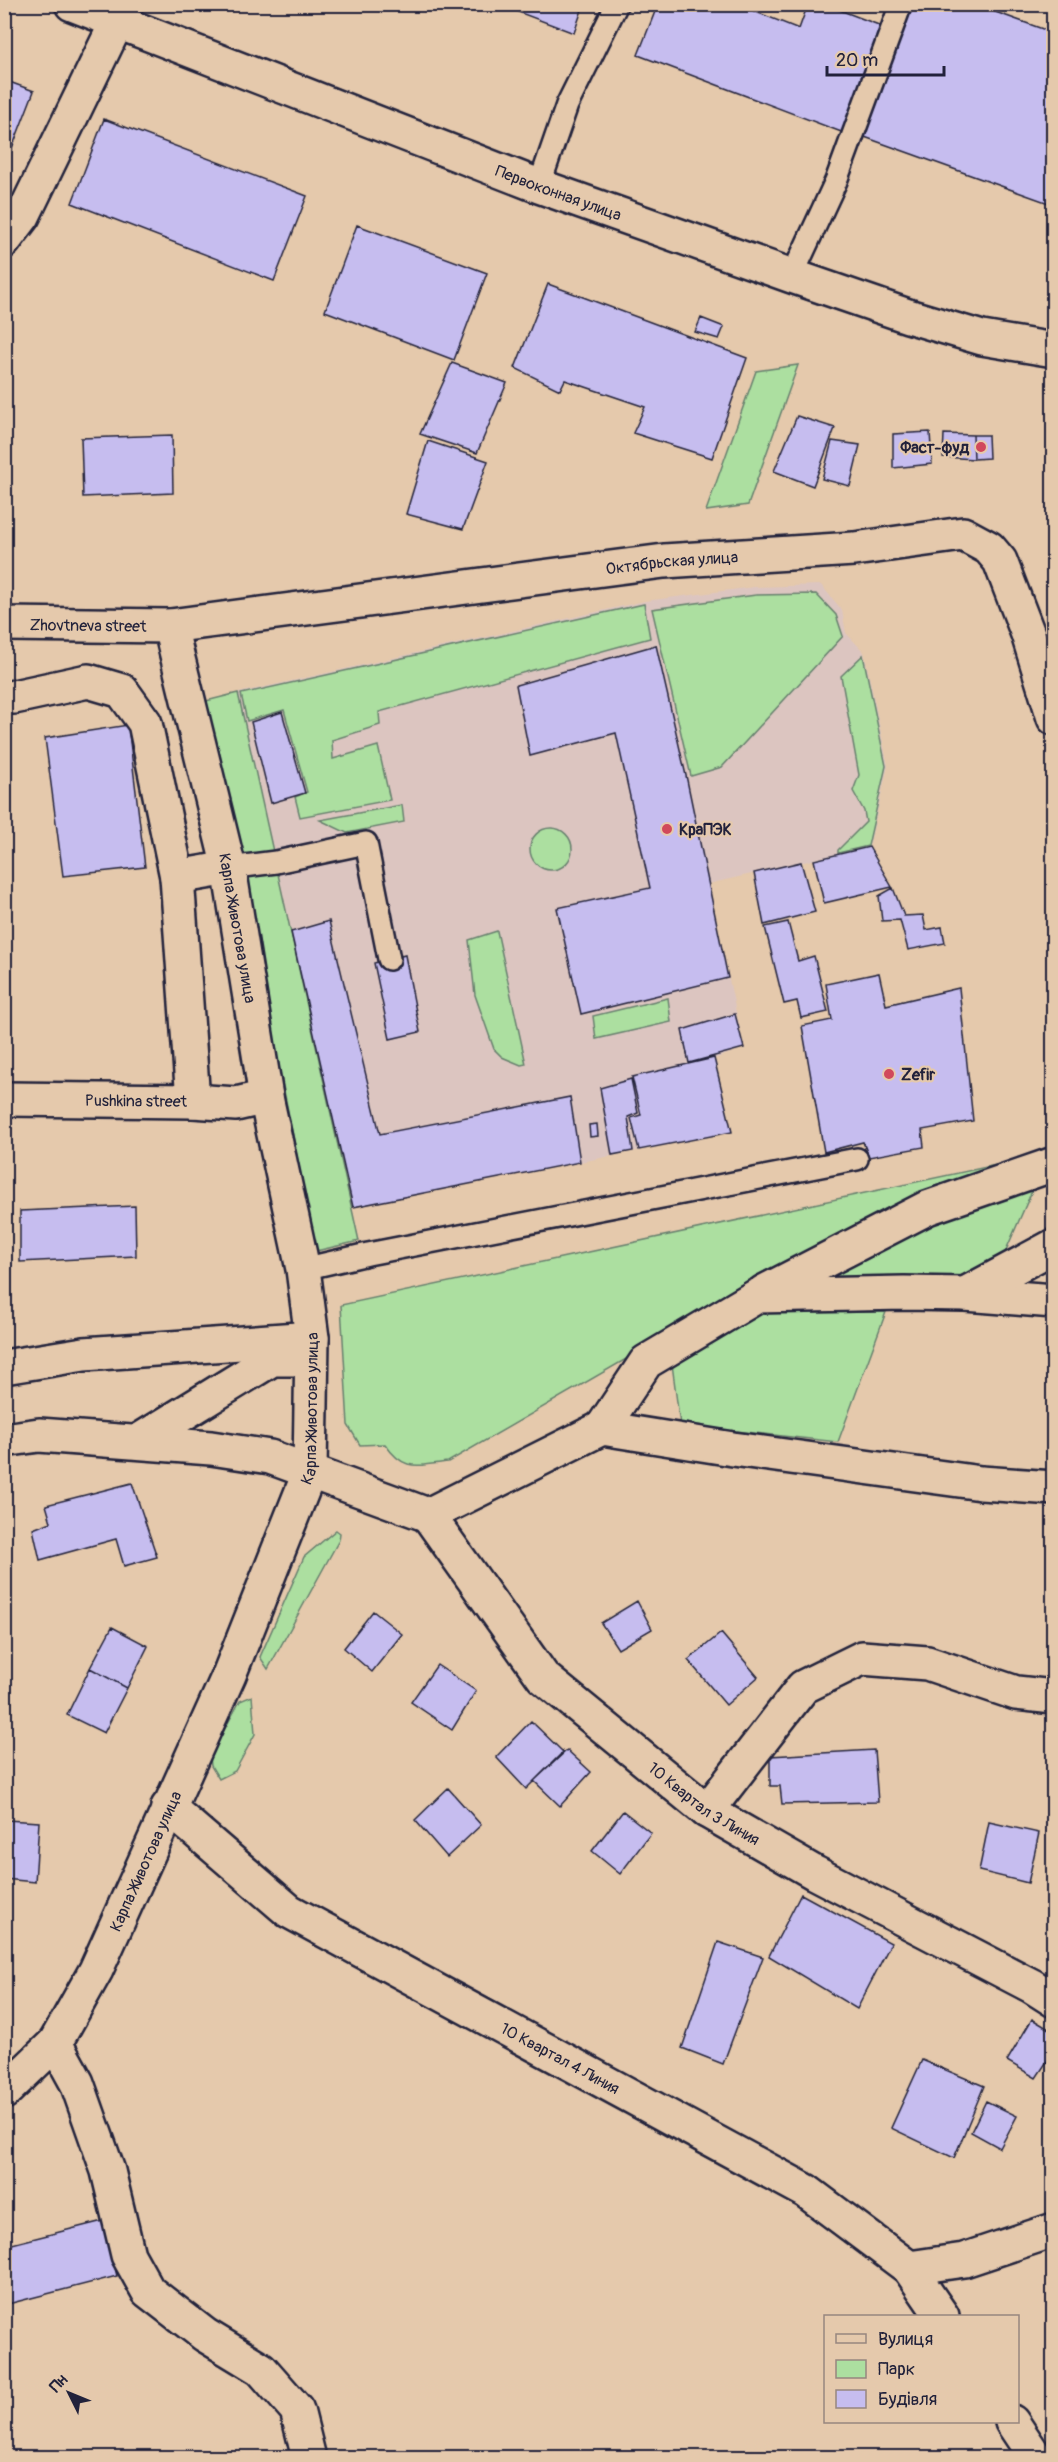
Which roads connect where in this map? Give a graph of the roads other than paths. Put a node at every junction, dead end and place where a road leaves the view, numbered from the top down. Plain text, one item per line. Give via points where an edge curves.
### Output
1 (72, 4) edge
2 (617, 4) edge
3 (901, 4) edge
4 (120, 13) edge
5 (539, 186) junction
6 (4, 241) edge
7 (792, 276) junction
8 (1053, 350) edge
9 (4, 624) edge
10 (170, 626) junction
11 (14, 696) dead end
12 (1053, 718) edge
13 (229, 868) junction
14 (177, 877) junction
15 (388, 959) dead end
16 (266, 1097) junction
17 (4, 1100) edge
18 (193, 1101) junction
19 (857, 1159) dead end
20 (1051, 1165) dead end
21 (1053, 1246) edge
22 (303, 1269) junction
23 (965, 1294) junction
24 (758, 1296) junction
25 (1053, 1301) edge
26 (312, 1348) junction
27 (4, 1367) edge
28 (602, 1428) junction
29 (4, 1440) edge
30 (137, 1443) junction
31 (310, 1471) junction
32 (1053, 1488) edge
33 (428, 1515) junction
34 (1053, 1697) edge
35 (168, 1807) junction
36 (706, 1812) junction
37 (1053, 2000) edge
38 (56, 2043) junction
39 (4, 2092) edge
40 (1053, 2230) edge
41 (909, 2268) junction
42 (941, 2315) edge
43 (1013, 2423) edge
44 (309, 2457) edge
45 (1036, 2457) edge

1 - 4 main road, Первоконная улица
2 - 5 lane via 567,105
3 - 7 lane via 836,181
4 - 5 main road, Первоконная улица
4 - 6 main road via 23,216
5 - 7 main road, Первоконная улица
7 - 8 main road, Первоконная улица via 982,338
9 - 10 main road, Zhovtneva street
10 - 12 main road, Октябрьская улица via 664,561 854,549 963,534 989,548 1000,561 1028,634
10 - 13 main road, Карпа Животова улица
11 - 14 main road via 88,681 122,691 145,723
13 - 14 main road
13 - 15 lane via 366,843
13 - 16 main road, Карпа Животова улица
14 - 18 main road
16 - 18 main road, Pushkina street via 236,1104
16 - 22 main road, Карпа Животова улица
17 - 18 main road, Pushkina street
19 - 22 lane
20 - 24 main road via 927,1208
21 - 23 main road
22 - 26 main road, Карпа Животова улица
23 - 24 main road
23 - 25 main road
24 - 28 main road via 646,1362
26 - 27 main road via 84,1354
26 - 30 main road via 272,1359
26 - 31 main road, Карпа Животова улица
28 - 32 main road via 981,1483
28 - 33 main road
29 - 30 main road via 39,1435
30 - 31 main road via 270,1457
31 - 33 main road
31 - 35 main road, Карпа Животова улица via 229,1675
33 - 36 main road, 10 Квартал 3 Линия via 543,1677
34 - 36 main road via 1016,1693 927,1664 862,1658 803,1687
35 - 38 main road, Карпа Животова улица via 96,1970
35 - 41 main road, 10 Квартал 4 Линия via 289,1911 806,2191
36 - 37 main road, 10 Квартал 3 Линия
38 - 39 main road, Карпа Животова улица
38 - 44 main road via 77,2084 108,2171 128,2255 148,2291 205,2335 261,2369 297,2410
40 - 41 main road via 964,2260
41 - 42 main road, 10 Квартал 4 Линия
43 - 45 main road

